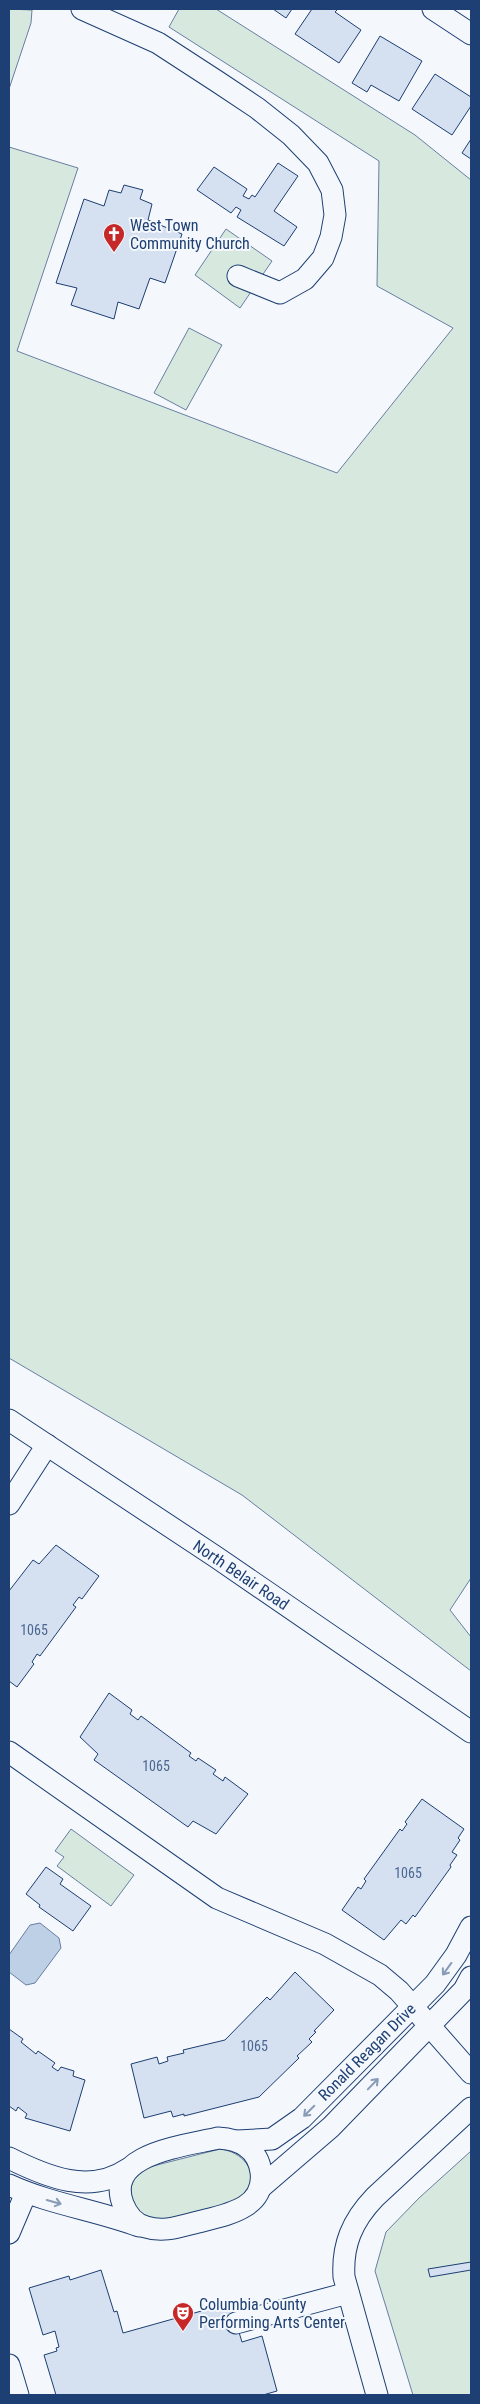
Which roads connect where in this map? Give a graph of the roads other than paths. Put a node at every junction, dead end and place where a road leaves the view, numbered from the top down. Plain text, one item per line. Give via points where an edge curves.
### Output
1 (82, 9) edge
2 (433, 9) edge
3 (471, 34) edge
4 (238, 276) dead end
5 (9, 1420) edge
6 (47, 1445) junction
7 (9, 1504) edge
8 (471, 1732) edge
9 (9, 1752) edge
10 (471, 1927) edge
11 (471, 1977) edge
12 (413, 2006) junction
13 (430, 2026) junction
14 (471, 2073) edge
15 (471, 2108) edge
16 (238, 2141) junction
17 (9, 2158) edge
18 (128, 2169) junction
19 (260, 2188) junction
20 (18, 2189) edge
21 (143, 2227) junction
22 (9, 2233) edge
23 (348, 2293) junction
24 (236, 2323) dead end
25 (9, 2364) edge
26 (15, 2395) edge
27 (377, 2395) edge

1 - 4 street via 158,43 258,108 318,163 332,190 335,215 323,258 305,280 280,293
2 - 3 street
5 - 6 street, North Belair Road
6 - 7 street
6 - 8 street, North Belair Road
9 - 12 street via 217,1898 283,1924 353,1958 399,1991
10 -> 12 street, Ronald Reagan Drive via 445,1972
11 - 13 street, Ronald Reagan Drive via 464,1990
12 - 13 street
12 -> 16 street, Ronald Reagan Drive via 293,2126 272,2139
13 - 14 street
19 -> 13 street, Ronald Reagan Drive via 330,2127
15 - 23 street via 362,2210 346,2242 343,2259
16 - 18 street, Ronald Reagan Drive via 218,2138 148,2155
16 - 19 street via 256,2155 262,2177
17 - 18 street, Ronald Reagan Drive via 46,2174 84,2183 114,2179
18 - 21 street via 122,2180 122,2200 134,2221
19 - 21 street, Ronald Reagan Drive via 254,2199 235,2213 168,2229
20 -> 21 street, Ronald Reagan Drive
20 - 22 street
23 - 24 street
23 - 27 street
25 - 26 street

